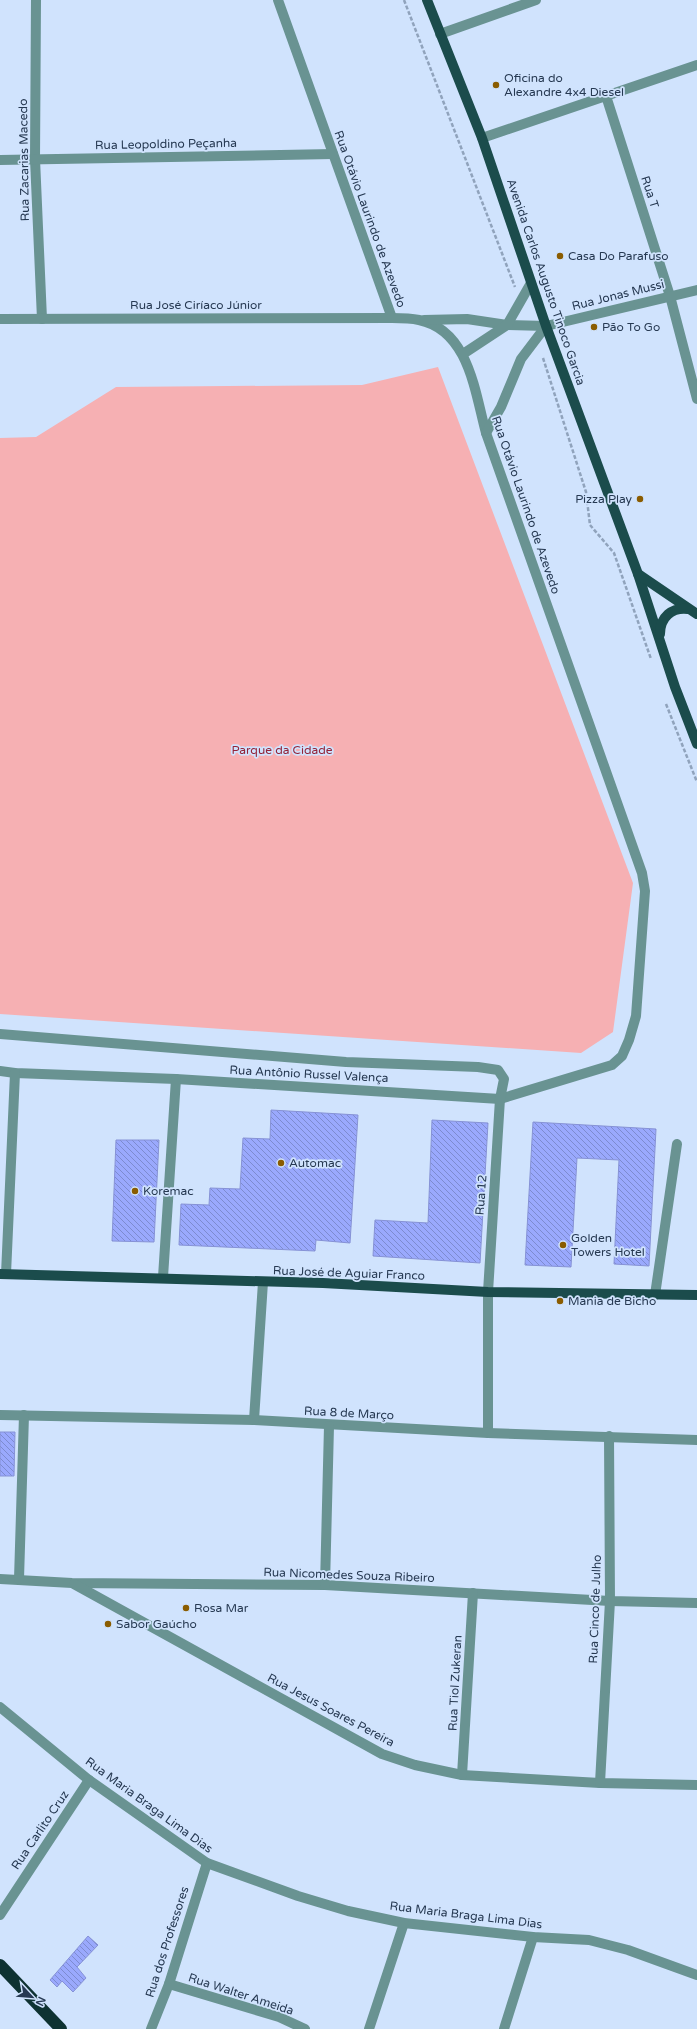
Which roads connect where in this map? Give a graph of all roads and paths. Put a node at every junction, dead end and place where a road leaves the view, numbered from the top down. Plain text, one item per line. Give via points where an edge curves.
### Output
1 (36, 0) edge
2 (278, 0) edge
3 (404, 0) edge
4 (427, 0) edge
5 (536, 0) edge
6 (440, 34) junction
7 (697, 65) edge
8 (606, 96) junction
9 (482, 138) junction
10 (333, 154) junction
11 (35, 159) junction
12 (0, 160) edge
13 (531, 282) junction
14 (697, 290) edge
15 (670, 296) junction
16 (520, 302) junction
17 (392, 318) junction
18 (0, 319) edge
19 (42, 319) junction
20 (420, 320) junction
21 (507, 325) junction
22 (546, 326) junction
23 (536, 338) junction
24 (463, 354) junction
25 (697, 399) edge
26 (486, 433) junction
27 (638, 574) junction
28 (693, 612) edge
29 (660, 637) junction
30 (653, 666) dead end
31 (666, 703) dead end
32 (697, 744) edge
33 (697, 782) edge
34 (0, 1034) edge
35 (612, 1065) joint
36 (0, 1071) edge
37 (15, 1073) junction
38 (176, 1079) junction
39 (500, 1099) junction
40 (677, 1144) dead end
41 (3, 1274) edge
42 (163, 1277) junction
43 (262, 1282) junction
44 (488, 1292) junction
45 (655, 1295) junction
46 (697, 1295) edge
47 (0, 1415) edge
48 (24, 1415) junction
49 (254, 1420) junction
50 (329, 1426) junction
51 (488, 1433) junction
52 (610, 1436) junction
53 (697, 1440) edge
54 (0, 1579) edge
55 (18, 1579) junction
56 (72, 1583) junction
57 (325, 1585) junction
58 (473, 1593) junction
59 (610, 1601) junction
60 (697, 1603) edge
61 (0, 1707) edge
62 (462, 1775) junction
63 (89, 1780) junction
64 (600, 1783) junction
65 (697, 1785) edge
66 (207, 1863) junction
67 (0, 1915) edge
68 (404, 1923) junction
69 (533, 1937) junction
70 (0, 1964) edge
71 (697, 1975) edge
72 (169, 1984) junction
73 (61, 2029) edge
74 (151, 2029) edge
75 (306, 2029) edge
76 (369, 2029) edge
77 (504, 2029) edge

1 - 11 street, Rua Zacarias Macedo
2 - 10 street, Rua Otávio Laurindo de Azevedo
3 - 16 path
4 - 6 main road, Avenida Carlos Augusto Tinoco Garcia
5 - 6 street
6 - 9 main road, Avenida Carlos Augusto Tinoco Garcia
7 - 8 street
8 - 9 street
8 - 15 street, Rua T
9 - 13 main road, Avenida Carlos Augusto Tinoco Garcia
10 - 11 street, Rua Leopoldino Peçanha
10 - 17 street, Rua Otávio Laurindo de Azevedo
11 - 12 street, Rua Leopoldino Peçanha
11 - 19 street, Rua Zacarias Macedo
13 - 16 street
13 - 22 main road, Avenida Carlos Augusto Tinoco Garcia
14 - 15 street, Rua Jonas Mussi
15 - 22 street, Rua Jonas Mussi
15 - 25 street, Rua T
16 - 21 street
17 - 19 street, Rua José Ciríaco Júnior
17 - 20 street, Rua Otávio Laurindo de Azevedo
18 - 19 street, Rua José Ciríaco Júnior
20 - 21 street, Rua Jonas Mussi via 467,319
20 - 24 street, Rua Otávio Laurindo de Azevedo via 440,328 453,339
21 - 22 street, Rua Jonas Mussi
21 - 24 street
22 - 23 street
22 - 27 main road, Avenida Carlos Augusto Tinoco Garcia
23 - 26 street via 521,359 501,407
23 - 30 path via 586,492 590,525 614,553
24 - 26 street, Rua Otávio Laurindo de Azevedo
26 - 35 street, Rua Otávio Laurindo de Azevedo via 642,873 645,891 636,1016 630,1040 622,1056
27 - 28 main road
27 - 29 main road, Avenida Carlos Augusto Tinoco Garcia
28 - 29 main road via 678,609 669,614 660,627
29 - 32 main road
31 - 33 path
34 - 39 street, Rua 12 via 346,1062 490,1068 498,1070 504,1079
35 - 39 street, Rua Antônio Russel Valença
36 - 37 street, Rua Antônio Russel Valença
37 - 38 street, Rua Antônio Russel Valença
37 - 41 street
38 - 39 street, Rua Antônio Russel Valença
38 - 42 street
39 - 44 street, Rua 12
40 - 45 street
41 - 42 main road, Rua José de Aguiar Franco
42 - 43 main road, Rua José de Aguiar Franco
43 - 44 main road, Rua José de Aguiar Franco
43 - 49 street
44 - 45 main road, Rua José de Aguiar Franco
44 - 51 street, Rua 12
45 - 46 main road, Rua José de Aguiar Franco
47 - 48 street, Rua 8 de Março
48 - 49 street, Rua 8 de Março
48 - 55 street
49 - 50 street, Rua 8 de Março
50 - 51 street, Rua 8 de Março
50 - 57 street
51 - 52 street, Rua 8 de Março
52 - 53 street, Rua 8 de Março
52 - 59 street, Rua Cinco de Julho
54 - 55 street, Rua Nicomedes Souza Ribeiro
55 - 56 street, Rua Nicomedes Souza Ribeiro
56 - 57 street, Rua Nicomedes Souza Ribeiro
56 - 62 street, Rua Jesus Soares Pereira via 382,1754 415,1765
57 - 58 street, Rua Nicomedes Souza Ribeiro
58 - 59 street, Rua Nicomedes Souza Ribeiro
58 - 62 street, Rua Tiol Zukeran
59 - 60 street, Rua Nicomedes Souza Ribeiro
59 - 64 street, Rua Cinco de Julho
61 - 63 street, Rua Maria Braga Lima Dias
62 - 64 street, Rua Jesus Soares Pereira
63 - 66 street, Rua Maria Braga Lima Dias
63 - 67 street, Rua Carlito Cruz
64 - 65 street, Rua Jesus Soares Pereira
66 - 68 street, Rua Maria Braga Lima Dias via 298,1896 348,1911
66 - 72 street, Rua dos Professores
68 - 69 street, Rua Maria Braga Lima Dias
68 - 76 street
69 - 71 street, Rua Maria Braga Lima Dias via 589,1940 628,1950
69 - 77 street
70 - 73 highway
72 - 74 street, Rua dos Professores
72 - 75 street, Rua Walter Ameida via 279,2017

